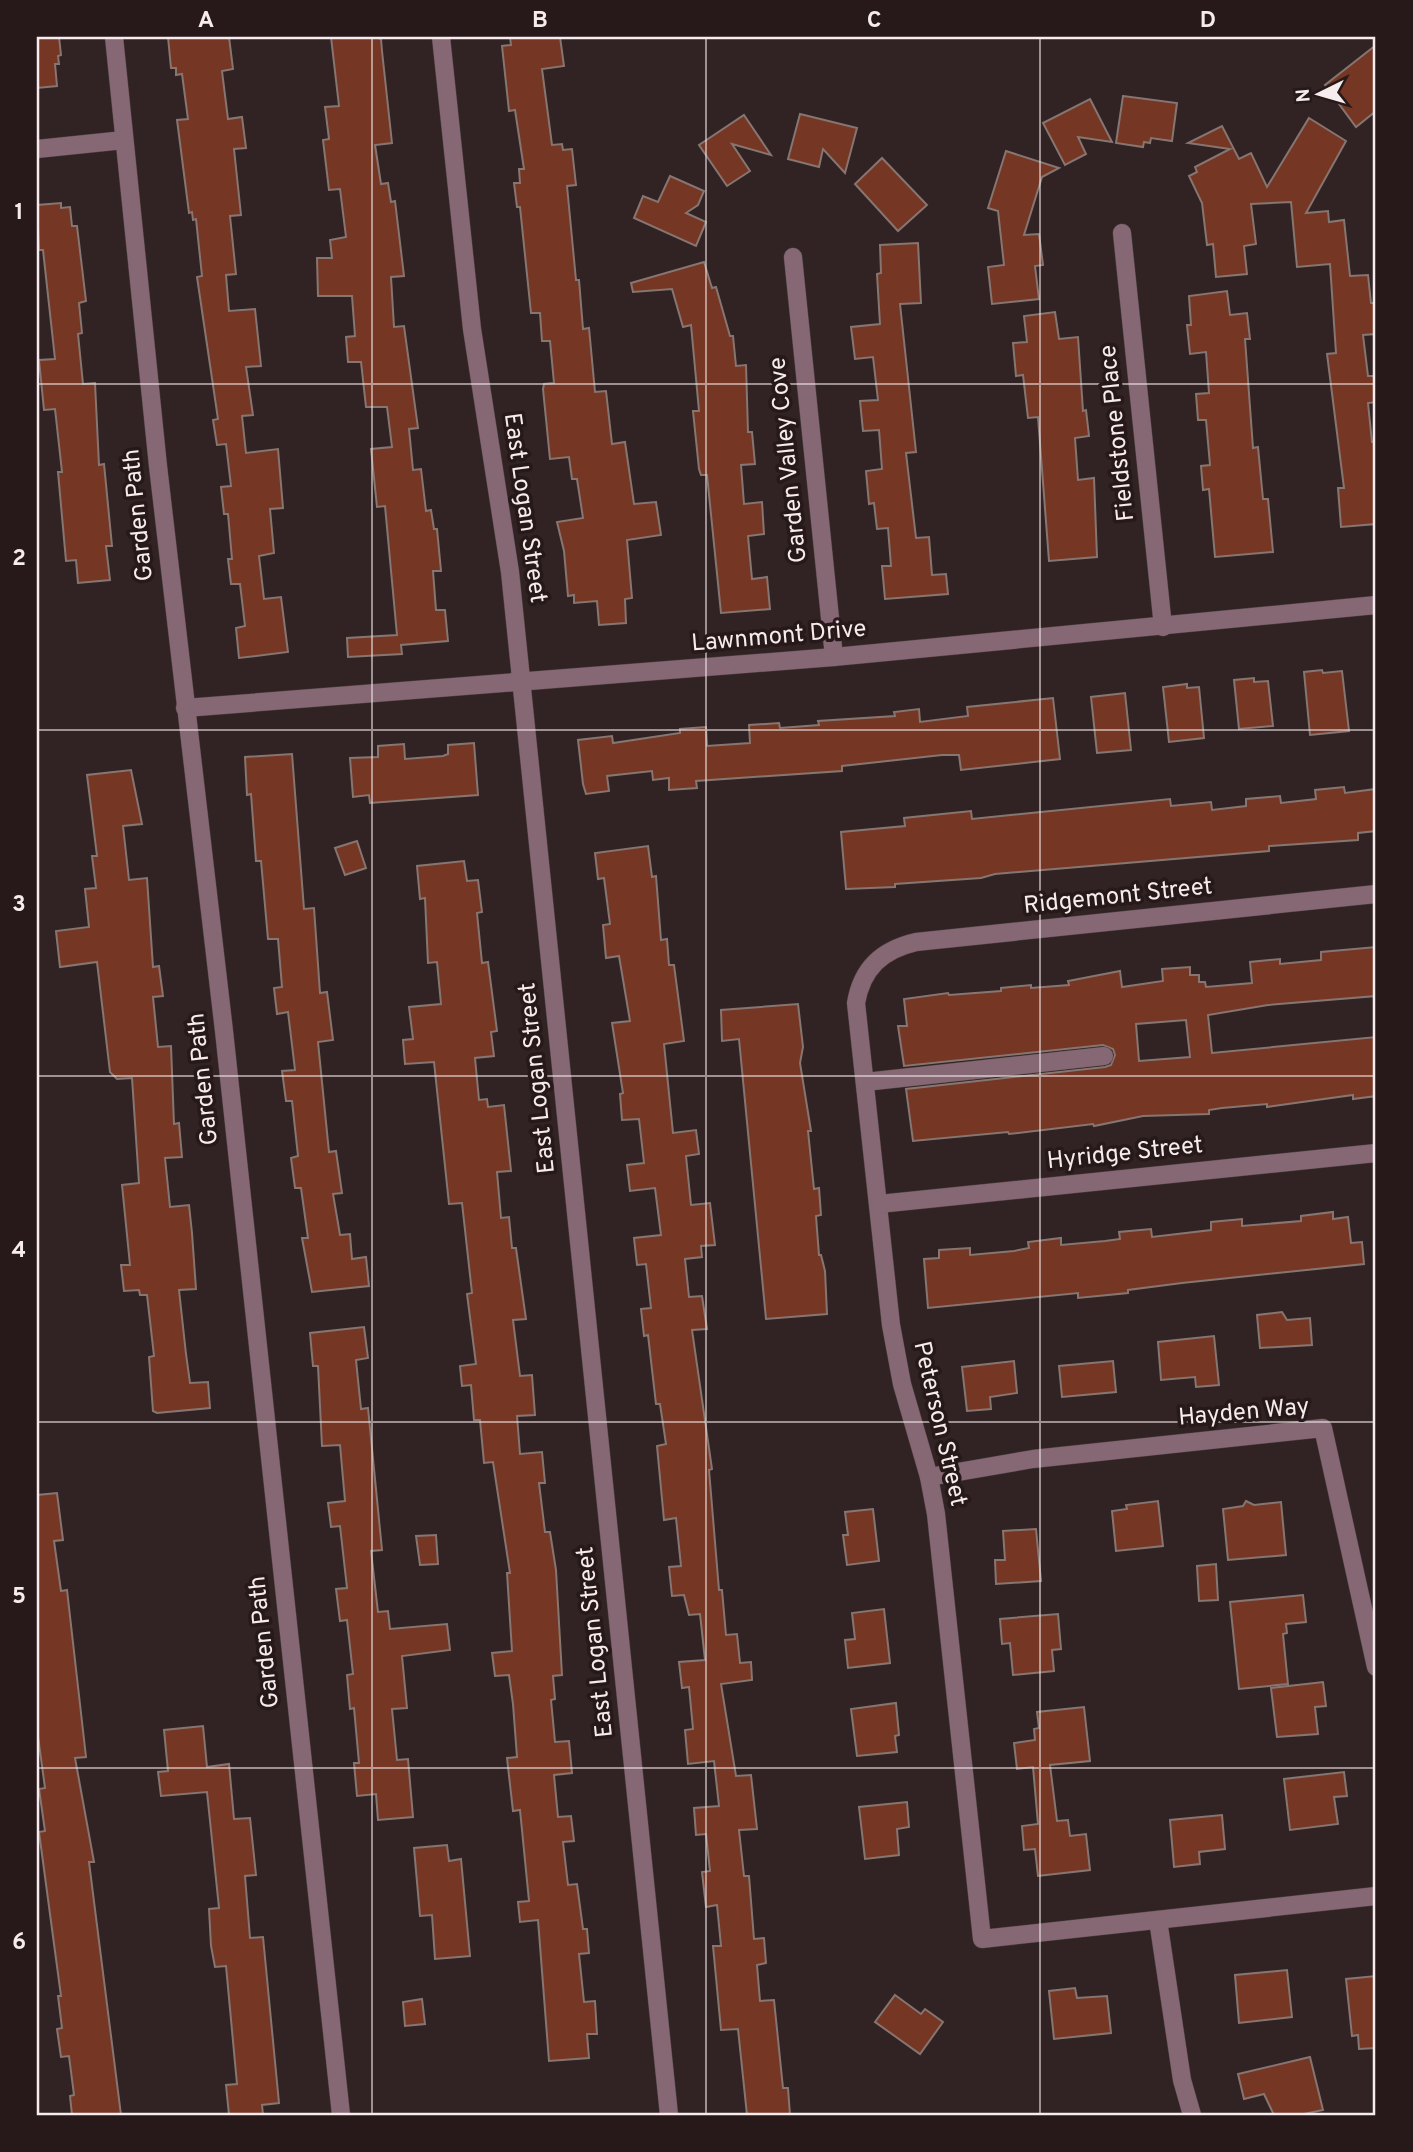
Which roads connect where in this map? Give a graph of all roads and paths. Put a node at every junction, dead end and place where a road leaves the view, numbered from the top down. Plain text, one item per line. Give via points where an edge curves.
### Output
1 (114, 37) edge
2 (441, 37) edge
3 (124, 139) junction
4 (37, 149) edge
5 (1122, 233) dead end
6 (793, 257) dead end
7 (1376, 605) edge
8 (1163, 627) junction
9 (834, 657) junction
10 (522, 682) junction
11 (186, 708) junction
12 (1376, 894) edge
13 (871, 965) joint
14 (1104, 1056) dead end
15 (865, 1082) junction
16 (1376, 1153) edge
17 (879, 1204) junction
18 (929, 1477) junction
19 (1376, 1667) edge
20 (1376, 1896) edge
21 (1158, 1920) junction
22 (341, 2115) edge
23 (669, 2115) edge
24 (1192, 2115) edge

1 - 3 street, Garden Path
2 - 10 street, East Logan Street via 472,329 510,572
3 - 4 street
3 - 11 street, Garden Path
5 - 8 street, Fieldstone Place
6 - 9 street, Garden Valley Cove
7 - 8 street, Lawnmont Drive
8 - 9 street, Lawnmont Drive
9 - 10 street, Lawnmont Drive
10 - 11 street, Lawnmont Drive
10 - 23 street, East Logan Street
11 - 22 street, Garden Path
12 - 13 street, Ridgemont Street via 916,943 897,947
13 - 15 street, Peterson Street via 859,984 856,1003
14 - 15 street
15 - 17 street, Peterson Street
16 - 17 street, Hyridge Street
17 - 18 street, Peterson Street via 891,1325 902,1384
18 - 19 street, Hayden Way via 1033,1459 1323,1428
18 - 21 street, Peterson Street via 982,1939
20 - 21 street
21 - 24 street via 1182,2080

